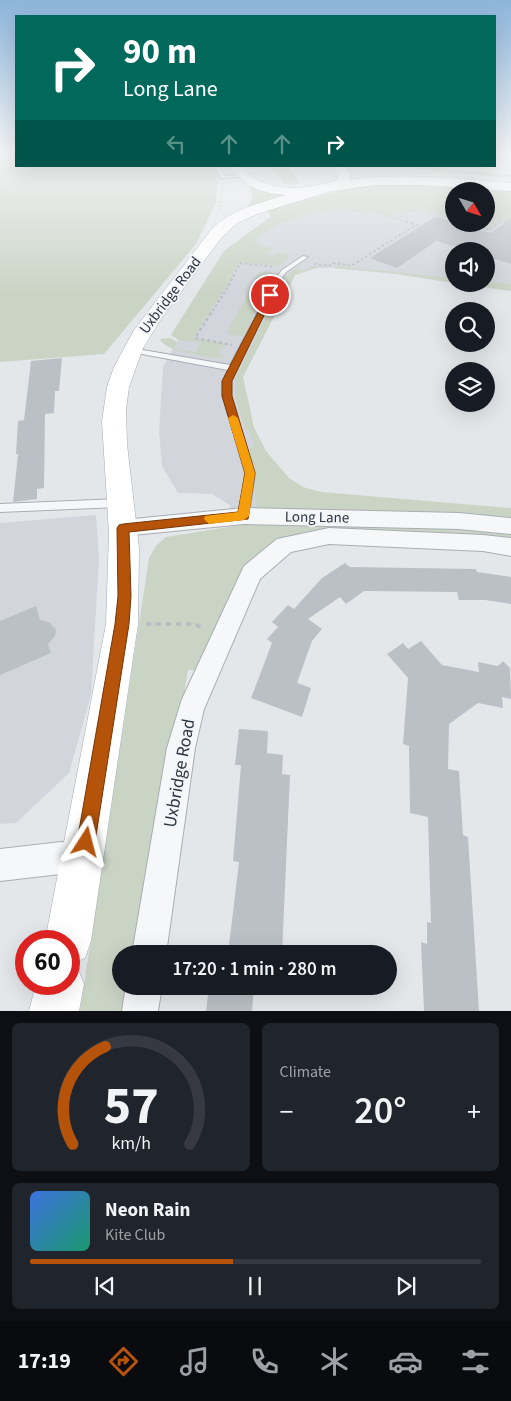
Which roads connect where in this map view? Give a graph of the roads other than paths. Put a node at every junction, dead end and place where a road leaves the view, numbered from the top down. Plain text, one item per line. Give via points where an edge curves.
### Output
1 (241, 198) edge
2 (289, 198) edge
3 (240, 204) junction
4 (305, 257) dead end
5 (130, 350) junction
6 (232, 368) junction
7 (0, 508) edge
8 (122, 515) junction
9 (244, 516) junction
10 (511, 526) edge
11 (329, 536) joint
12 (511, 547) edge
13 (83, 860) junction
14 (0, 866) edge
15 (70, 930) edge
16 (150, 945) edge
17 (58, 995) edge
18 (143, 995) edge
19 (54, 1011) edge
20 (140, 1011) edge

1 - 3 main road
2 - 3 main road, Uxbridge Road via 273,203
3 - 5 main road, Uxbridge Road via 152,315
4 - 6 lane via 278,279
5 - 6 lane
5 - 8 main road, Uxbridge Road via 114,407
6 - 9 lane via 227,381 227,396 250,473
7 - 8 lane
8 - 9 street, Long Lane
8 - 13 main road, Uxbridge Road via 122,624
9 - 10 street, Long Lane via 459,521
11 - 12 street, Long Lane
11 - 16 street, Uxbridge Road via 285,545 252,573 191,708 181,748
13 - 14 street via 61,858
13 - 15 main road, Uxbridge Road
17 - 19 main road
18 - 20 street

